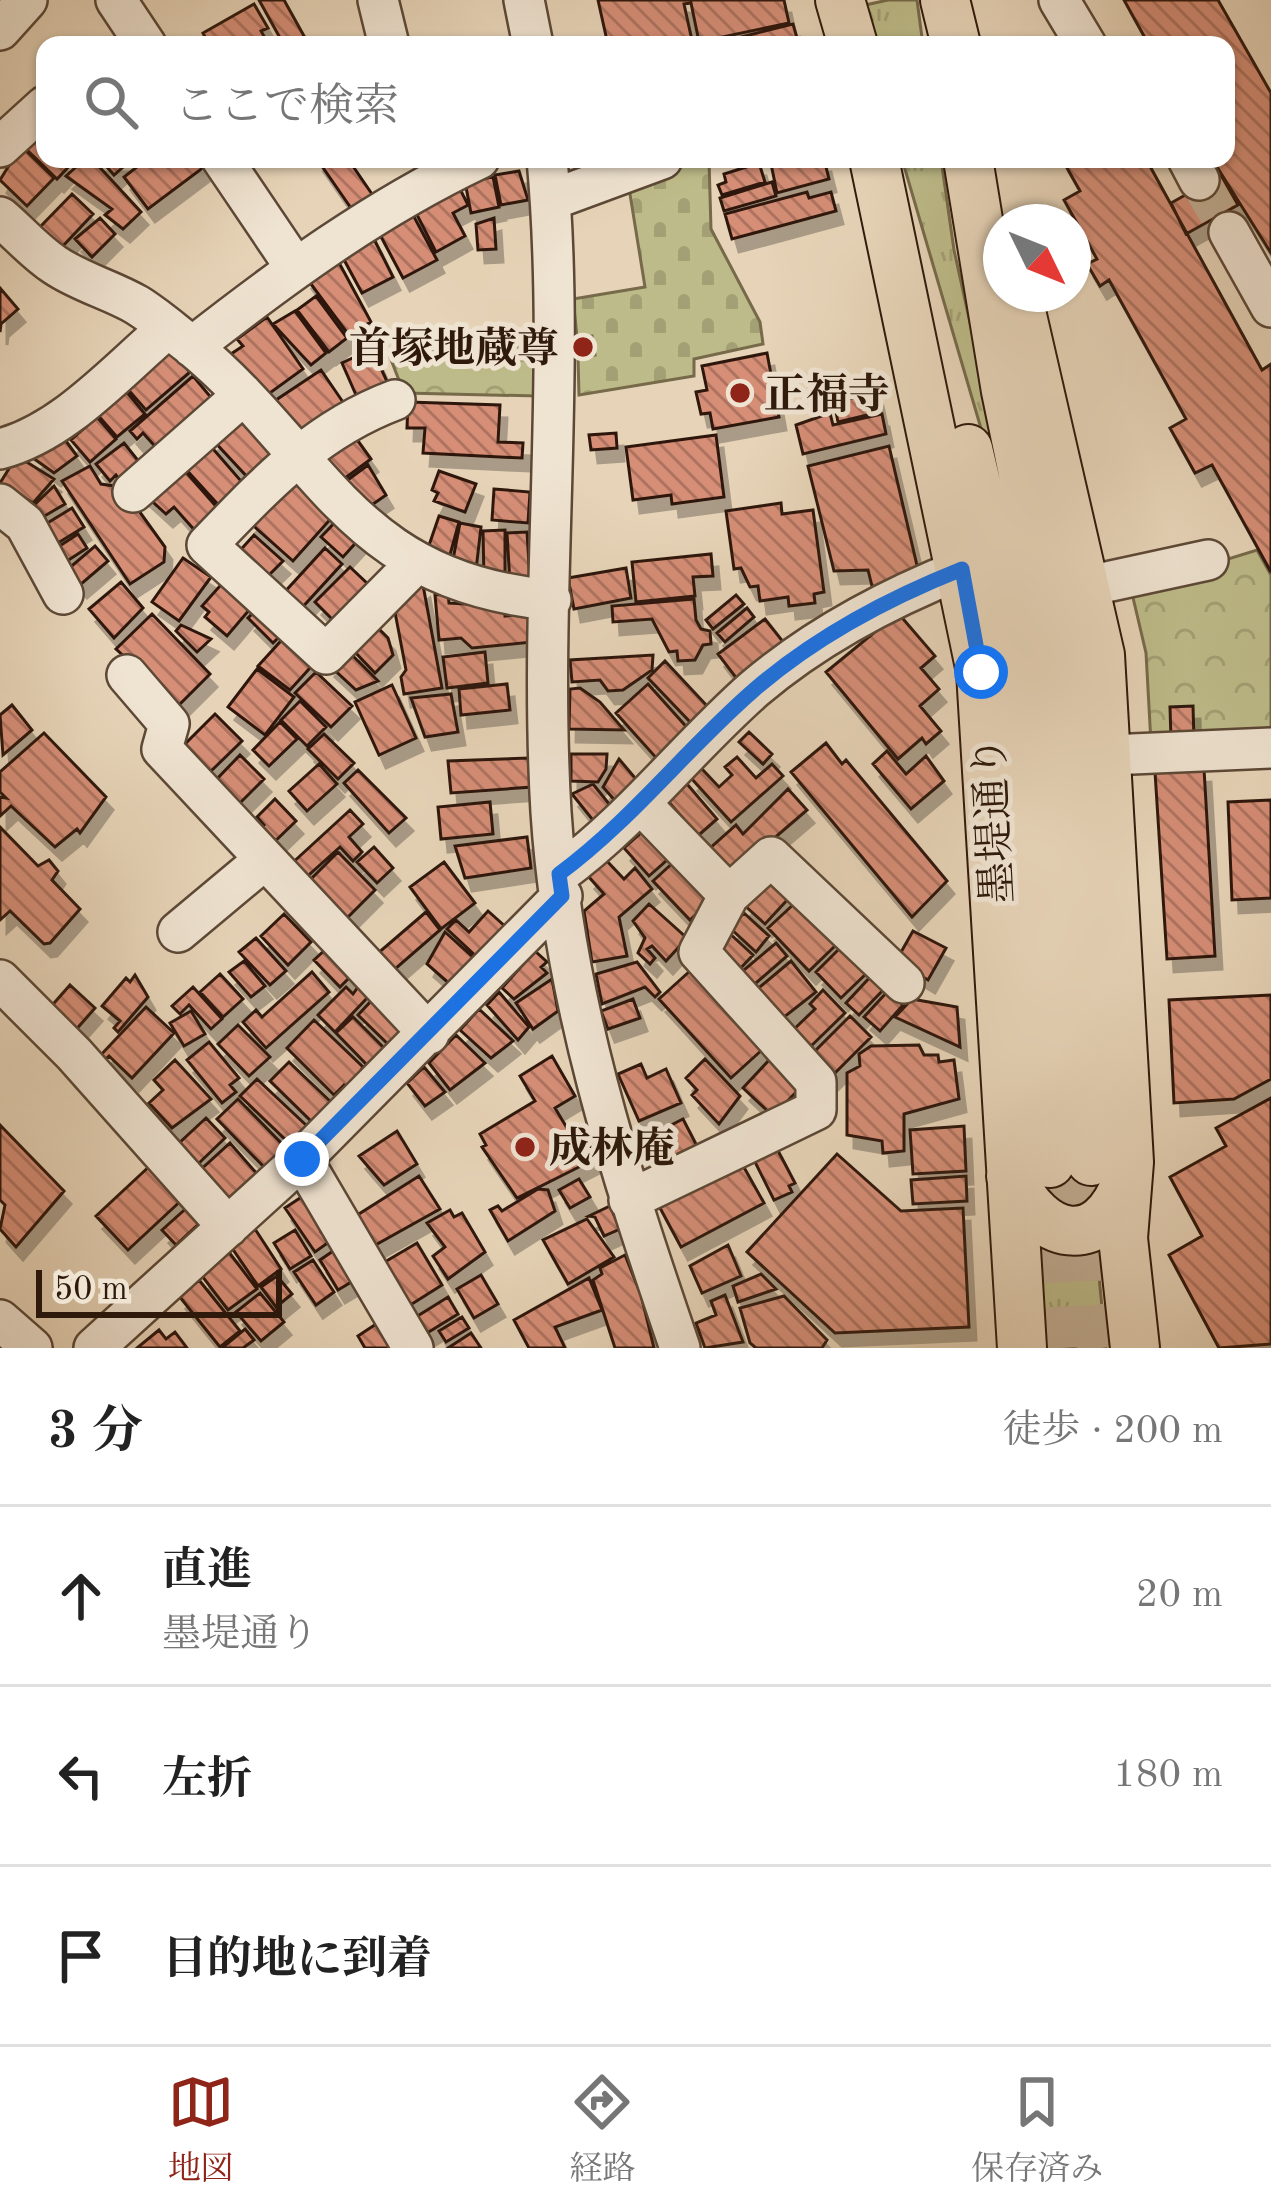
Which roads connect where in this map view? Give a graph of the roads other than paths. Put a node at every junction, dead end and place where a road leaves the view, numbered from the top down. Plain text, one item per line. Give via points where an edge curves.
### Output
1 (27, 0) edge
2 (116, 0) edge
3 (378, 0) edge
4 (524, 0) edge
5 (840, 0) edge
6 (944, 0) edge
7 (1059, 0) edge
8 (0, 30) edge
9 (140, 36) edge
10 (387, 36) edge
11 (531, 36) edge
12 (849, 36) edge
13 (951, 36) edge
14 (1081, 36) edge
15 (36, 114) edge
16 (0, 147) edge
17 (228, 168) edge
18 (460, 168) edge
19 (548, 168) edge
20 (637, 168) edge
21 (876, 168) edge
22 (889, 168) edge
23 (969, 168) edge
24 (986, 168) edge
25 (550, 200) junction
26 (995, 204) edge
27 (0, 217) edge
28 (1229, 232) tunnel mouth
29 (295, 266) junction
30 (1271, 307) edge
31 (1021, 312) edge
32 (180, 337) junction
33 (241, 397) junction
34 (394, 400) dead end
35 (0, 448) edge
36 (294, 456) junction
37 (133, 492) dead end
38 (0, 504) edge
39 (1208, 560) dead end
40 (416, 563) junction
41 (962, 569) junction
42 (1088, 586) junction
43 (63, 594) dead end
44 (550, 600) junction
45 (127, 675) dead end
46 (1271, 748) edge
47 (1109, 755) junction
48 (642, 806) junction
49 (263, 861) junction
50 (560, 885) junction
51 (729, 896) junction
52 (178, 932) dead end
53 (0, 980) edge
54 (904, 983) dead end
55 (429, 1034) junction
56 (302, 1159) junction
57 (1070, 1169) junction
58 (629, 1200) junction
59 (228, 1227) junction
60 (0, 1320) edge
61 (32, 1348) edge
62 (94, 1348) edge
63 (413, 1348) edge
64 (680, 1348) edge
65 (1022, 1348) edge
66 (1135, 1348) edge

1 - 8 street
2 - 9 street
3 - 10 street
4 - 11 street
5 - 12 main road
6 - 13 main road
7 - 14 street
15 - 16 street
17 - 29 street
18 - 29 street
19 - 25 street
20 - 25 street
21 - 41 main road, 墨堤通り
22 - 57 main road, 墨堤通り via 1011,612
23 - 57 main road, 墨堤通り via 1062,661
24 - 26 main road
25 - 44 street via 558,351
27 - 32 street via 56,266 138,305
28 - 30 street
29 - 32 street
31 - 42 main road, 墨堤通り
32 - 33 street
32 - 35 street via 62,418
33 - 36 street
33 - 37 street
34 - 36 street via 350,417
36 - 40 street
36 - 40 street via 207,545 326,654
38 - 43 street via 25,524
39 - 42 street
40 - 44 street via 502,596
41 - 48 street via 784,666
41 - 57 main road, 墨堤通り
42 - 47 main road, 墨堤通り
44 - 50 street via 551,812
45 - 49 street via 169,724 162,748
46 - 47 street
47 - 57 main road, 墨堤通り
48 - 50 street
48 - 51 street
49 - 52 street
49 - 55 street
50 - 55 street
50 - 58 street via 577,1007
51 - 54 street via 771,857
51 - 58 street via 699,952 816,1082 816,1110
53 - 59 street
55 - 56 street
56 - 59 street
56 - 63 street
57 - 65 main road, 墨堤通り
57 - 66 main road, 墨堤通り via 1123,1238
58 - 64 street
59 - 62 street
60 - 61 street

